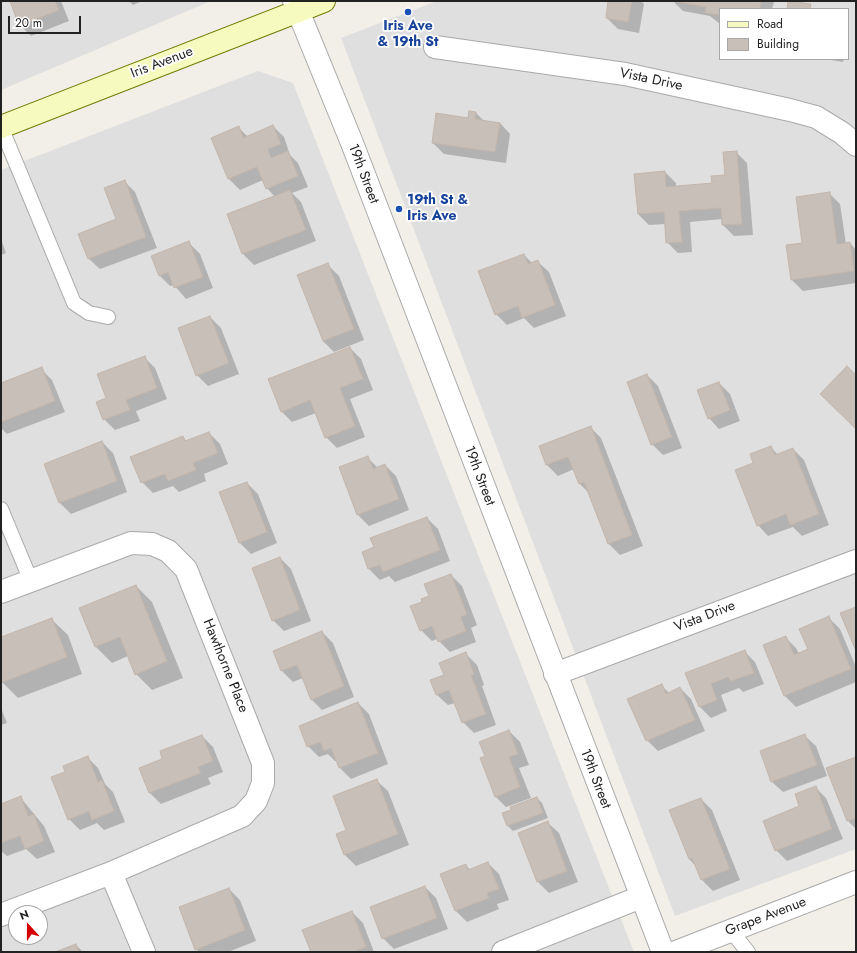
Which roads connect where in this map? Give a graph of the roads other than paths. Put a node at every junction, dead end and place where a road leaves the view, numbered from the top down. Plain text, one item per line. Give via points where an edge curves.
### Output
1 (324, 1) edge
2 (296, 6) edge
3 (435, 47) dead end
4 (1, 127) edge
5 (856, 145) edge
6 (108, 317) dead end
7 (1, 509) edge
8 (856, 561) edge
9 (31, 580) junction
10 (1, 592) edge
11 (555, 674) junction
12 (111, 873) junction
13 (856, 882) edge
14 (641, 897) junction
15 (1, 915) edge
16 (731, 931) junction
17 (144, 952) edge
18 (503, 952) edge
19 (663, 952) edge
20 (676, 952) edge
21 (748, 952) edge

1 - 2 main road, Iris Avenue
2 - 4 main road, Iris Avenue
2 - 11 street, 19th Street via 354,150
3 - 5 street, Vista Drive via 625,74 790,110 816,117
4 - 6 lane via 74,303 89,313
7 - 9 lane
8 - 11 street, Vista Drive
9 - 10 street, Hawthorne Place
9 - 12 street, Hawthorne Place via 131,543 152,544 168,551 186,569 263,763 264,783 256,801 242,816
11 - 14 street, 19th Street
12 - 15 street, Hawthorne Place
12 - 17 street
13 - 16 street, Grape Avenue
14 - 18 street
14 - 19 street, 19th Street
16 - 20 street, Grape Avenue
16 - 21 lane

